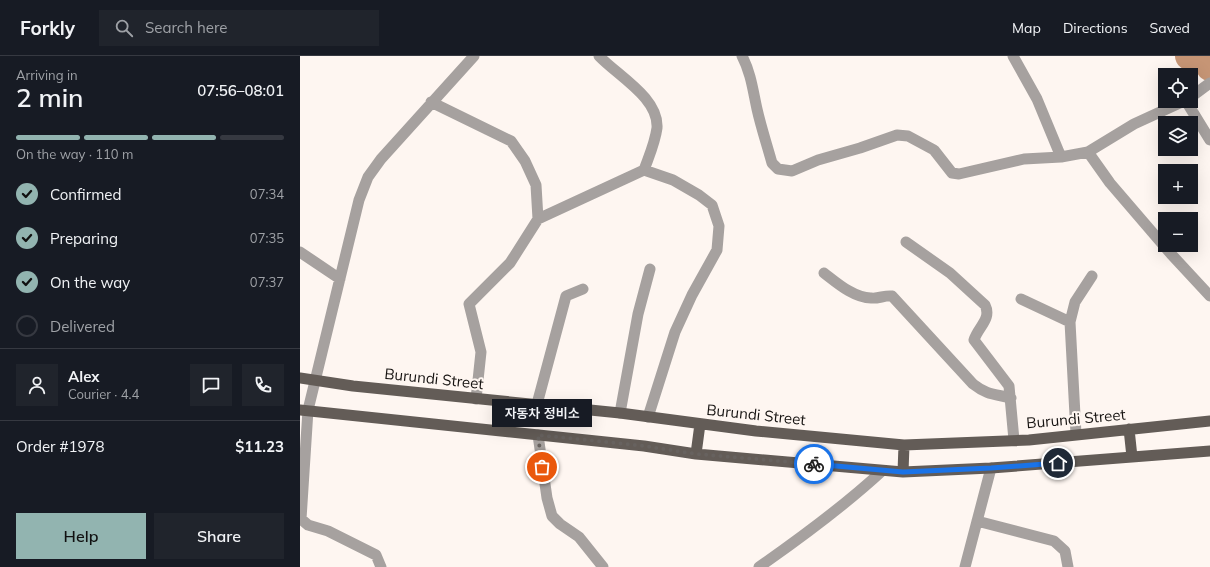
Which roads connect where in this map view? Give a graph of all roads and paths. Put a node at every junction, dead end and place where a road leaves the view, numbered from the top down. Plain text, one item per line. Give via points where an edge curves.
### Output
1 (474, 56) edge
2 (599, 56) edge
3 (742, 56) edge
4 (1013, 56) edge
5 (1208, 84) edge
6 (1198, 92) edge
7 (431, 102) junction
8 (1169, 108) edge
9 (1189, 108) edge
10 (1210, 140) edge
11 (1088, 152) junction
12 (1061, 157) junction
13 (644, 170) junction
14 (538, 219) junction
15 (906, 242) dead end
16 (300, 252) edge
17 (650, 269) dead end
18 (824, 273) dead end
19 (1092, 276) dead end
20 (340, 279) junction
21 (583, 289) dead end
22 (1210, 296) edge
23 (1021, 299) dead end
24 (1070, 322) junction
25 (300, 378) edge
26 (314, 379) junction
27 (1011, 398) junction
28 (476, 399) junction
29 (537, 404) junction
30 (304, 410) edge
31 (620, 413) junction
32 (648, 417) junction
33 (1210, 421) edge
34 (700, 424) junction
35 (1129, 429) junction
36 (1076, 434) junction
37 (538, 435) junction
38 (1014, 440) junction
39 (904, 445) junction
40 (1210, 451) edge
41 (696, 454) junction
42 (1132, 457) junction
43 (991, 468) junction
44 (882, 471) junction
45 (903, 472) junction
46 (977, 521) junction
47 (382, 567) edge
48 (603, 567) edge
49 (759, 567) edge
50 (965, 567) edge
51 (1068, 567) edge

1 - 7 street
2 - 13 street via 643,95 655,111 655,140
3 - 12 street via 753,85 757,110 772,163 778,169 792,171 897,135 908,136 934,150 952,173 958,174 1024,159
4 - 12 street via 1038,99
5 - 6 street
7 - 14 street via 512,141 536,185
7 - 20 street via 381,159 368,178 359,200
8 - 11 street via 1134,124
9 - 10 street
11 - 12 street
11 - 22 street via 1110,183
13 - 14 street
13 - 32 street via 673,180 699,195 712,205 719,226 717,250 692,294 675,332
14 - 28 street via 510,264 469,304 481,352
15 - 27 street via 950,273 985,305 987,317 974,340 1006,381
16 - 20 street
17 - 31 street via 638,314
18 - 27 street via 863,297 892,296 973,384 991,395
19 - 24 street via 1075,302
20 - 26 street
21 - 29 street via 566,296
23 - 24 street
24 - 36 street
25 - 26 main road, Burundi Street
26 - 28 main road, Burundi Street via 353,386
26 - 30 street
27 - 38 street
28 - 29 main road, Burundi Street
29 - 31 main road, Burundi Street
30 - 37 main road
30 - 47 street via 302,519 308,525 376,555
31 - 32 main road, Burundi Street
32 - 34 main road, Burundi Street
33 - 35 main road, Burundi Street
34 - 39 main road, Burundi Street
34 - 41 main road
35 - 36 main road, Burundi Street
35 - 42 main road
36 - 38 main road, Burundi Street
37 - 41 main road
37 - 48 street via 552,516 579,537
38 - 39 main road, Burundi Street
39 - 45 main road
40 - 42 main road
41 - 44 main road
42 - 43 main road
43 - 45 main road
43 - 46 street
44 - 45 main road
44 - 49 street via 852,499
46 - 50 street
46 - 51 street via 1054,541 1065,551

